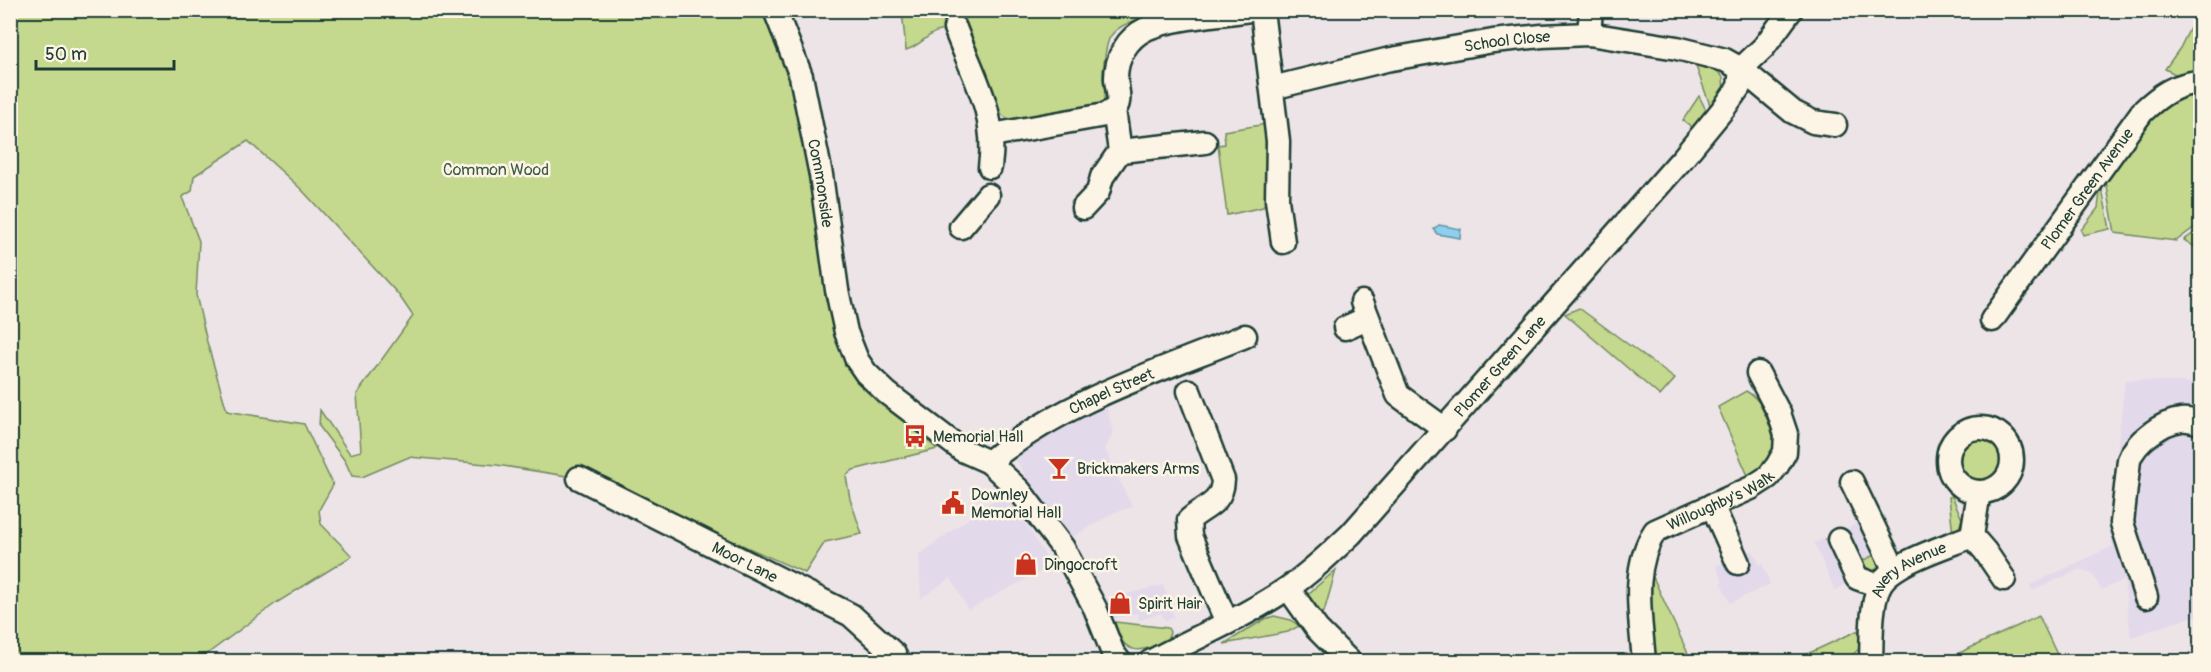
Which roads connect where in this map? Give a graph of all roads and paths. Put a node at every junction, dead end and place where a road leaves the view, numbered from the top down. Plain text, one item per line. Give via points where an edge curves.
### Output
1 (775, 10) edge
2 (1251, 10) edge
3 (1262, 10) edge
4 (1591, 10) edge
5 (1791, 10) edge
6 (955, 28) dead end
7 (1589, 34) junction
8 (1741, 69) junction
9 (2200, 82) edge
10 (1272, 88) junction
11 (1114, 110) junction
12 (1835, 125) dead end
13 (992, 135) junction
14 (1205, 142) dead end
15 (1120, 151) junction
16 (990, 165) dead end
17 (988, 195) dead end
18 (1083, 208) dead end
19 (961, 226) dead end
20 (1283, 242) dead end
21 (1992, 320) dead end
22 (1345, 328) dead end
23 (1245, 336) dead end
24 (1758, 374) dead end
25 (1190, 392) dead end
26 (2200, 423) edge
27 (1445, 429) junction
28 (989, 462) junction
29 (579, 478) dead end
30 (1852, 482) dead end
31 (1979, 492) dead end
32 (1712, 505) junction
33 (1972, 536) junction
34 (1839, 540) dead end
35 (1738, 563) dead end
36 (1887, 577) junction
37 (2004, 579) dead end
38 (1288, 588) junction
39 (2146, 597) dead end
40 (1227, 623) junction
41 (898, 662) edge
42 (1120, 662) edge
43 (1150, 662) edge
44 (1350, 662) edge
45 (1644, 662) edge
46 (1871, 662) edge

1 - 28 street, Commonside via 801,76 821,175 837,290 857,360 886,393 962,450
2 - 11 street via 1158,25 1132,38 1117,64 1118,102
3 - 10 street
4 - 7 street
5 - 8 street, Plomer Green Lane via 1764,47
6 - 13 street via 987,105
7 - 8 street, School Close via 1677,48 1725,60
7 - 10 street, School Close via 1493,41 1386,60
8 - 12 street, School Close via 1793,112 1813,122
8 - 27 street, Plomer Green Lane via 1739,87 1724,108
9 - 21 street, Plomer Green Avenue via 2174,87 2142,112
10 - 20 street
11 - 13 street via 1092,118
11 - 15 street
13 - 16 street
14 - 15 street
15 - 18 street via 1102,177 1098,192
17 - 19 street
22 - 27 street via 1364,310 1398,395
23 - 28 street, Chapel Street via 1060,415 1016,440
24 - 32 street, Willoughby's Walk via 1779,413 1786,434 1785,452 1768,477
25 - 40 street via 1223,480 1223,493 1189,520 1190,536
26 - 39 street via 2184,419 2163,426 2138,445 2129,460 2121,523
27 - 38 street, Plomer Green Lane via 1351,534
28 - 42 street, Commonside via 1019,490 1063,548
29 - 41 street, Moor Lane via 851,615
30 - 36 street
31 - 33 street
32 - 35 street
32 - 45 street, Willoughby's Walk via 1664,525 1645,546 1639,569
33 - 36 street, Avery Avenue
33 - 37 street
34 - 36 street via 1857,578
36 - 46 street, Avery Avenue via 1875,602
38 - 40 street, Plomer Green Lane
38 - 44 street via 1317,629
40 - 43 street, Plomer Green Lane

